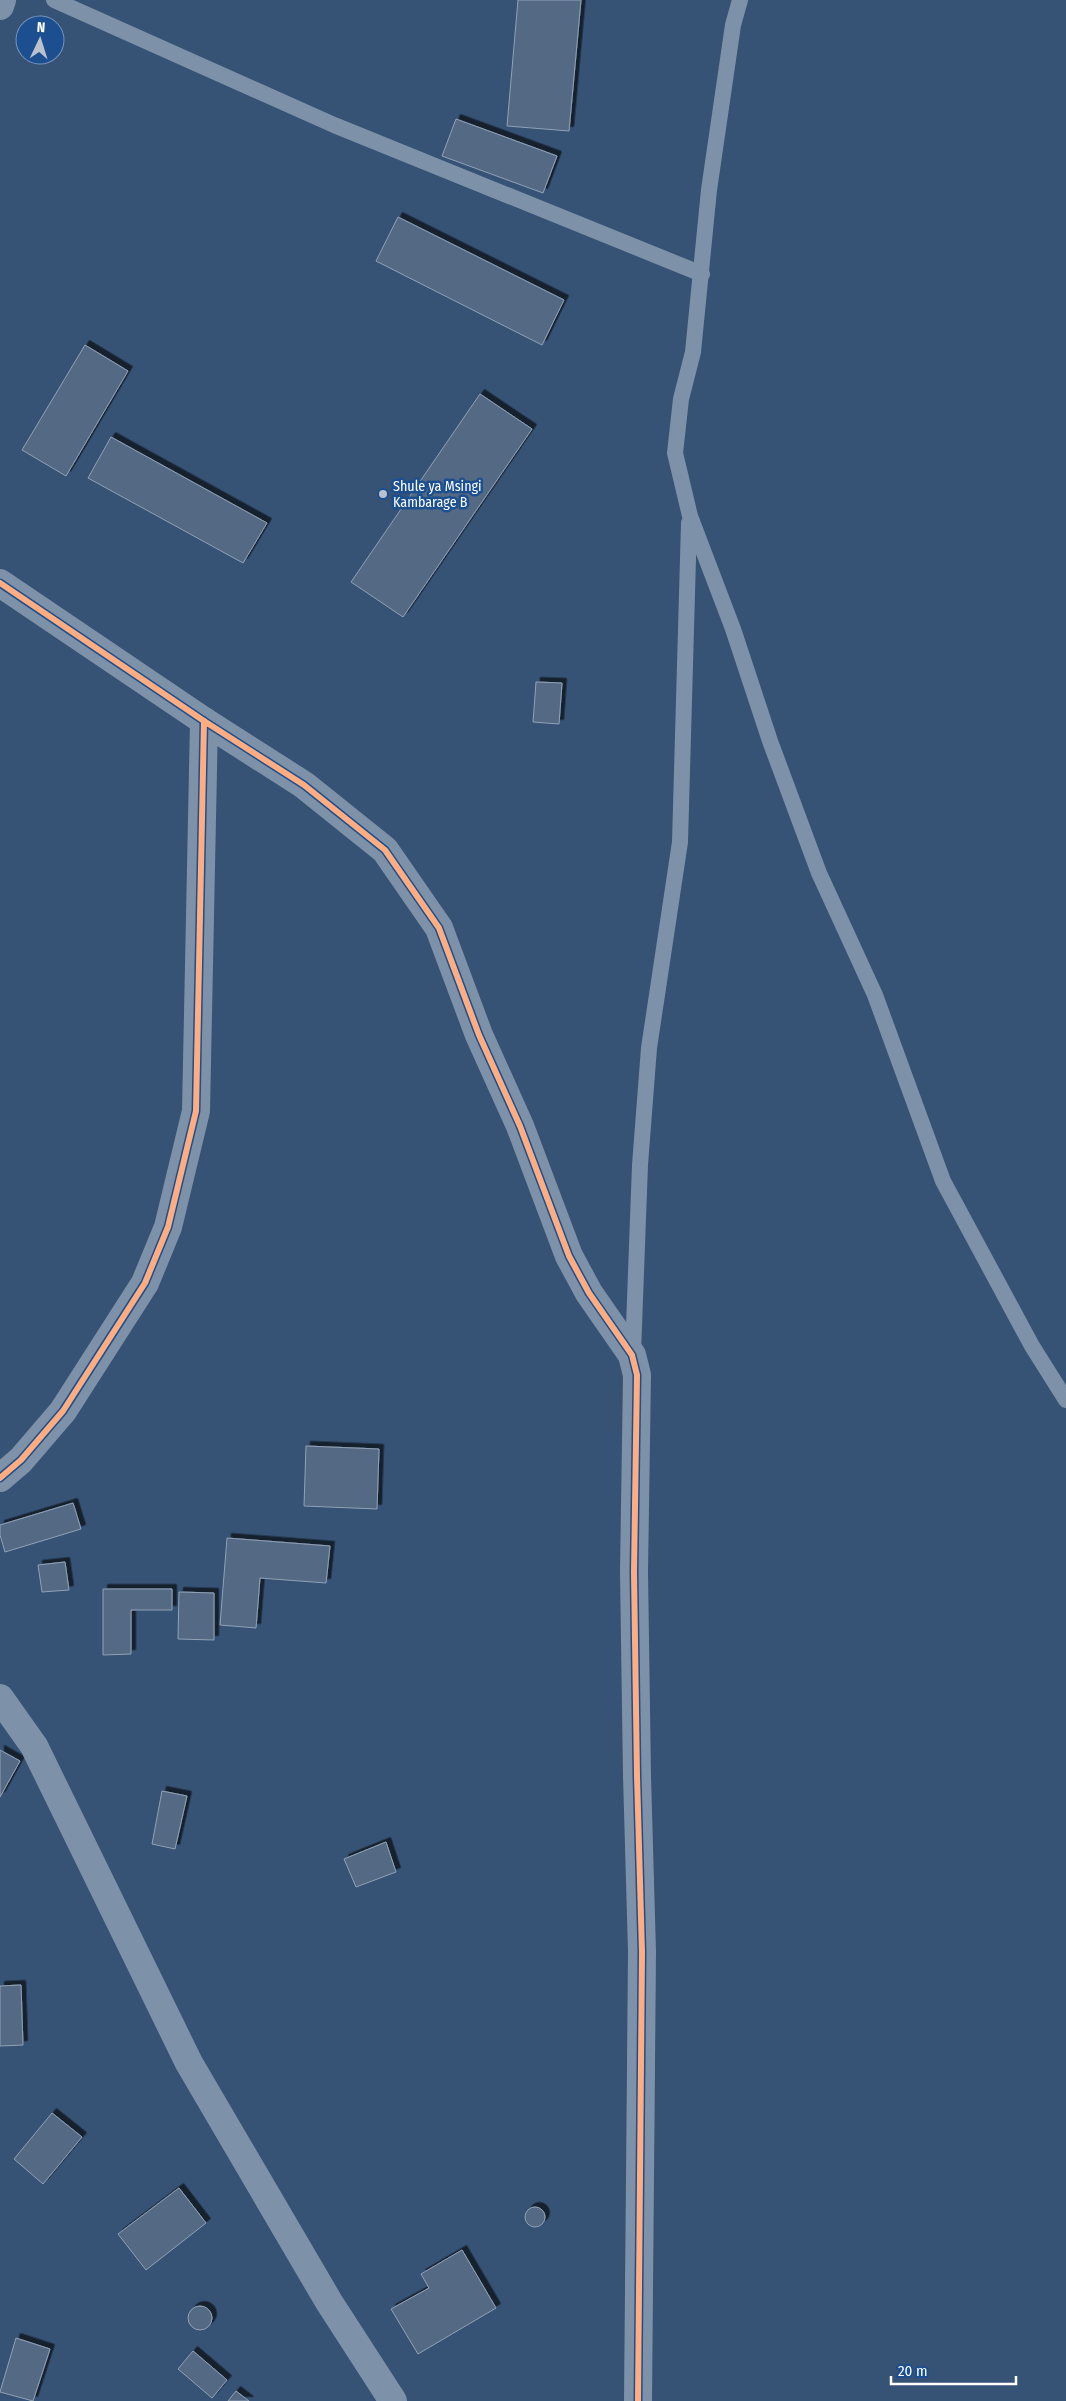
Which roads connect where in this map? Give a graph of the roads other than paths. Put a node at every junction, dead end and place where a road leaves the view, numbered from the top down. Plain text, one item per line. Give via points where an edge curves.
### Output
1 (2, 0) edge
2 (54, 0) edge
3 (740, 0) edge
4 (0, 6) edge
5 (702, 274) junction
6 (690, 516) junction
7 (0, 584) edge
8 (204, 721) junction
9 (632, 1355) junction
10 (1066, 1400) edge
11 (0, 1478) edge
12 (0, 1698) edge
13 (393, 2401) edge
14 (638, 2401) edge

1 - 4 street
2 - 5 lane via 334,125
3 - 5 lane via 733,25 709,190
5 - 6 lane via 694,352 681,400 675,452
6 - 9 lane via 680,842 649,1048 640,1165
6 - 10 lane via 734,630 770,741 819,873 875,995 943,1181 1032,1346
7 - 8 street
8 - 9 street via 304,785 386,850 439,928 479,1035 520,1126 570,1256 589,1293
8 - 11 street via 196,1110 168,1227 145,1283 63,1411 21,1460
9 - 14 street via 637,1375 634,1572 642,1952
12 - 13 street via 34,1746 189,2063 329,2302

